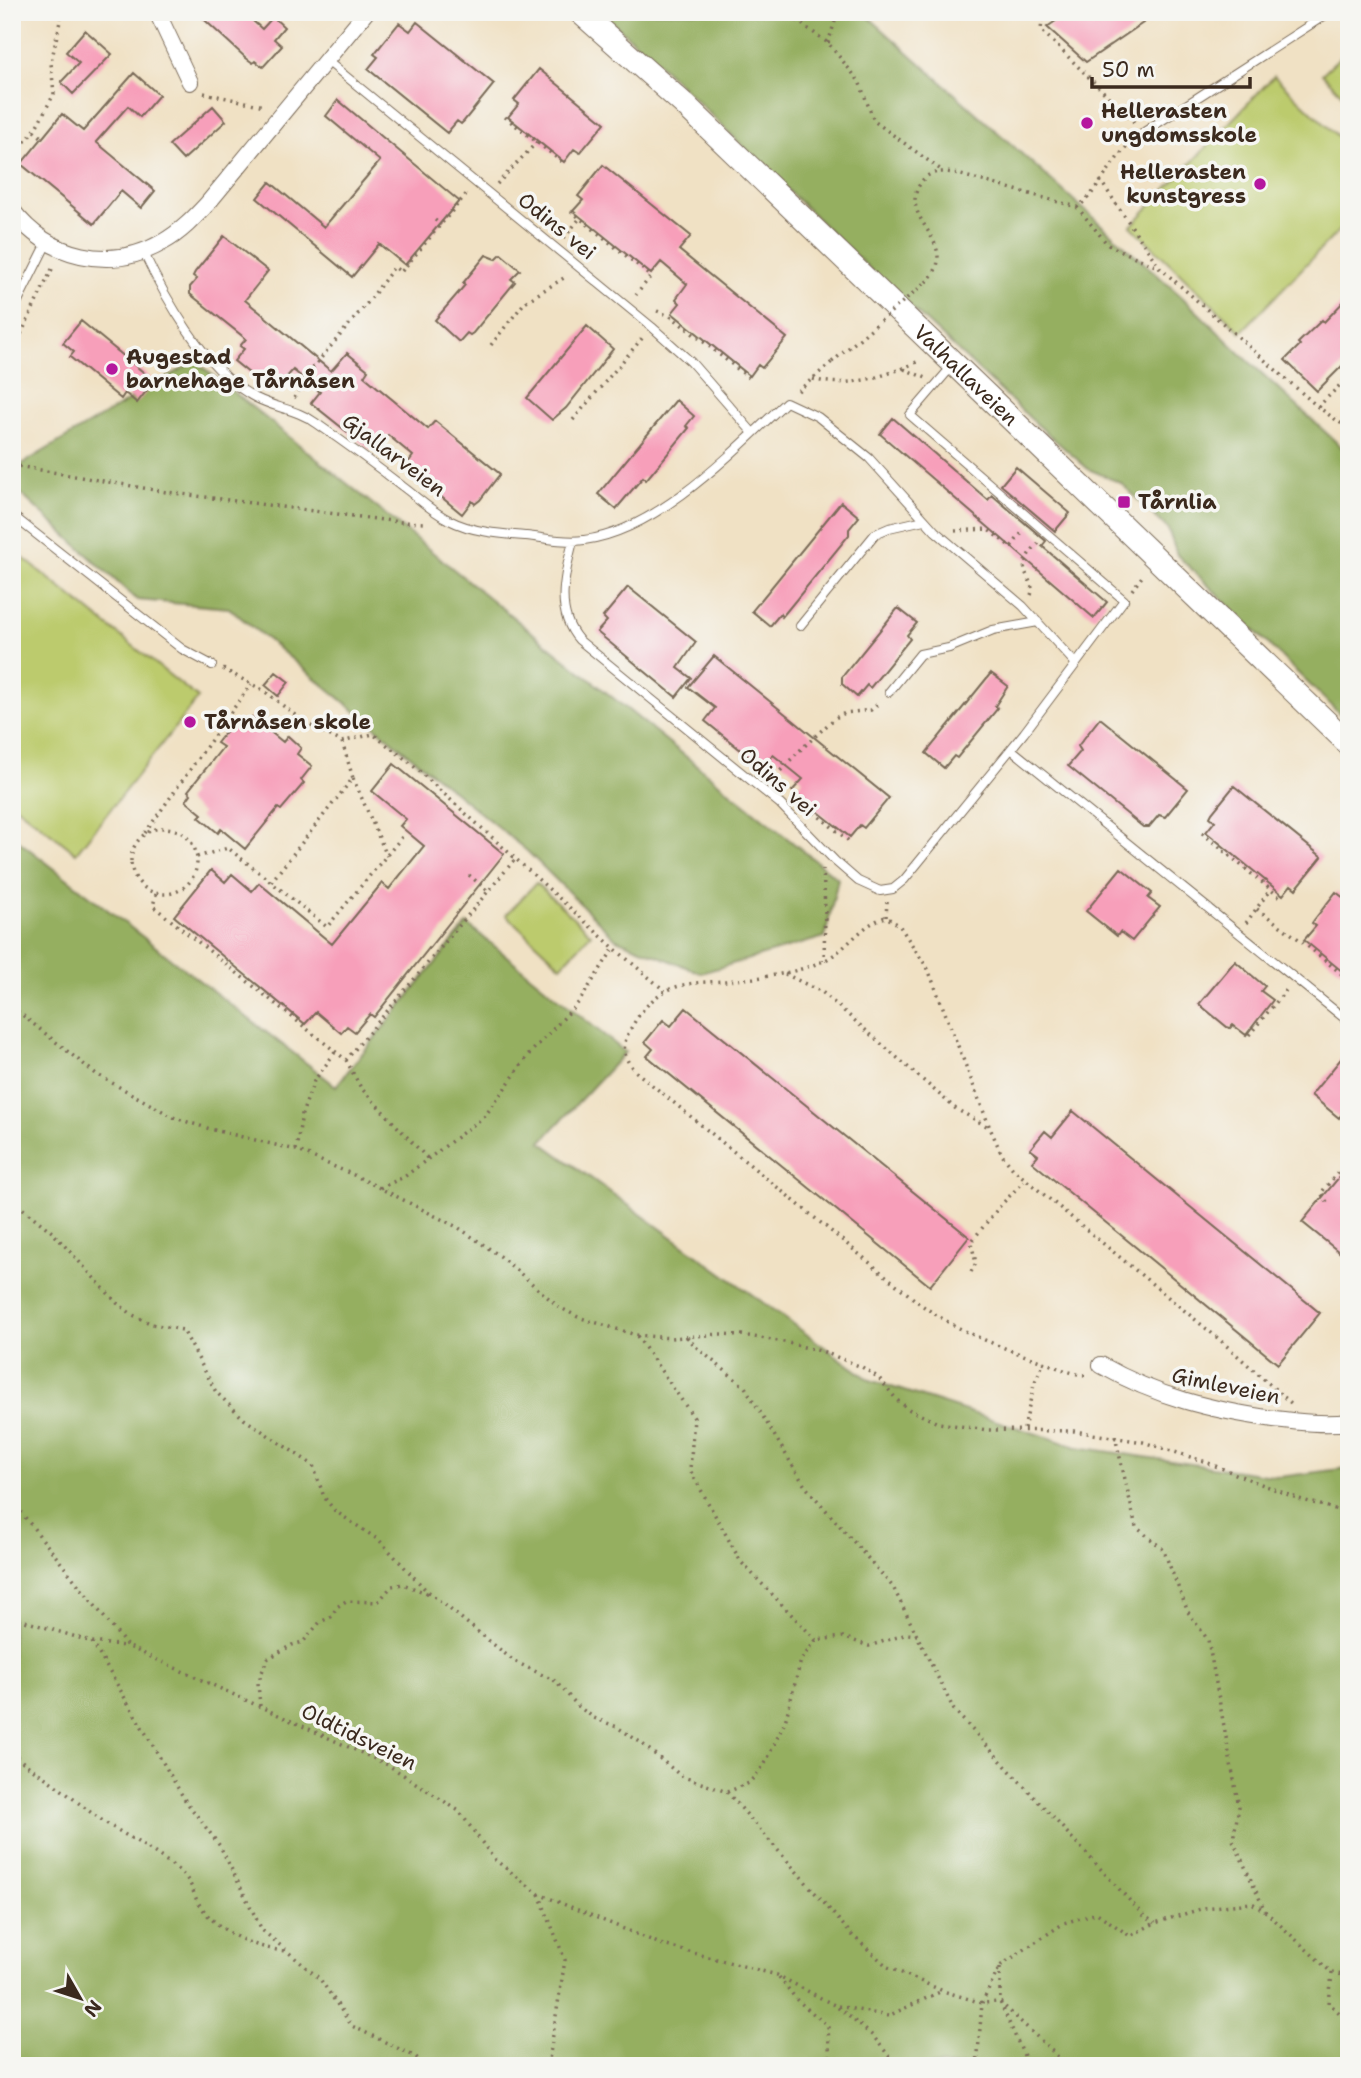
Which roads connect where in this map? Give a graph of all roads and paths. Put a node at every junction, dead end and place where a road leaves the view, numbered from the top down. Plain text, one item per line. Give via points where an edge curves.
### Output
1 (62, 12) edge
2 (157, 12) edge
3 (366, 12) edge
4 (580, 12) edge
5 (785, 12) edge
6 (838, 12) edge
7 (1044, 12) edge
8 (1330, 12) edge
9 (828, 43) junction
10 (326, 60) junction
11 (190, 82) joint
12 (270, 108) dead end
13 (505, 117) dead end
14 (34, 131) junction
15 (1144, 132) junction
16 (44, 139) dead end
17 (537, 142) junction
18 (12, 147) edge
19 (562, 162) dead end
20 (943, 172) junction
21 (1100, 180) junction
22 (477, 184) junction
23 (488, 193) junction
24 (1077, 207) junction
25 (12, 210) edge
26 (571, 211) dead end
27 (580, 218) junction
28 (435, 220) dead end
29 (441, 225) junction
30 (47, 243) junction
31 (556, 248) junction
32 (143, 251) junction
33 (54, 265) dead end
34 (581, 267) junction
35 (1160, 268) junction
36 (627, 306) junction
37 (635, 312) junction
38 (12, 313) edge
39 (652, 327) junction
40 (491, 345) dead end
41 (12, 353) edge
42 (927, 357) dead end
43 (954, 364) junction
44 (900, 369) junction
45 (1349, 376) edge
46 (749, 378) dead end
47 (935, 386) junction
48 (1318, 407) junction
49 (290, 410) junction
50 (573, 419) dead end
51 (1349, 429) edge
52 (752, 433) junction
53 (12, 465) edge
54 (12, 516) edge
55 (446, 519) junction
56 (924, 520) junction
57 (1032, 521) junction
58 (1046, 533) junction
59 (942, 538) junction
60 (573, 541) junction
61 (1148, 569) dead end
62 (1124, 600) junction
63 (1023, 606) junction
64 (1038, 622) junction
65 (800, 626) dead end
66 (1075, 663) junction
67 (212, 664) joint
68 (251, 684) junction
69 (888, 692) joint
70 (342, 742) junction
71 (1349, 744) edge
72 (1011, 749) junction
73 (353, 778) junction
74 (761, 788) junction
75 (790, 793) dead end
76 (144, 833) junction
77 (1202, 833) dead end
78 (402, 837) dead end
79 (849, 841) dead end
80 (822, 848) junction
81 (387, 856) junction
82 (517, 857) junction
83 (197, 858) junction
84 (469, 875) dead end
85 (271, 882) junction
86 (1271, 889) junction
87 (488, 891) junction
88 (156, 894) junction
89 (1282, 899) dead end
90 (1257, 909) junction
91 (1238, 933) junction
92 (614, 948) junction
93 (824, 961) junction
94 (784, 973) junction
95 (1295, 979) junction
96 (1349, 982) edge
97 (665, 991) junction
98 (1342, 1005) dead end
99 (12, 1007) edge
100 (1349, 1022) edge
101 (1250, 1035) dead end
102 (336, 1051) junction
103 (346, 1060) junction
104 (990, 1128) junction
105 (296, 1150) junction
106 (1349, 1150) edge
107 (428, 1159) junction
108 (1024, 1181) junction
109 (380, 1188) junction
110 (12, 1200) edge
111 (1327, 1202) dead end
112 (971, 1272) dead end
113 (636, 1335) junction
114 (687, 1337) junction
115 (1044, 1362) junction
116 (1101, 1365) joint
117 (1301, 1422) junction
118 (1349, 1422) edge
119 (1024, 1429) junction
120 (1115, 1436) junction
121 (12, 1501) edge
122 (1349, 1513) edge
123 (434, 1596) junction
124 (14, 1619) edge
125 (917, 1635) junction
126 (816, 1640) junction
127 (92, 1642) junction
128 (127, 1646) junction
129 (260, 1706) junction
130 (12, 1751) edge
131 (727, 1791) junction
132 (539, 1894) junction
133 (1265, 1911) junction
134 (1155, 1923) junction
135 (287, 1951) junction
136 (1000, 1966) junction
137 (1332, 1973) junction
138 (777, 1975) junction
139 (1349, 1976) edge
140 (943, 1991) junction
141 (1000, 2002) junction
142 (982, 2003) junction
143 (836, 2006) junction
144 (1349, 2022) edge
145 (425, 2066) edge
146 (548, 2066) edge
147 (830, 2066) edge
148 (897, 2066) edge
149 (977, 2066) edge
150 (1033, 2066) edge
151 (1068, 2066) edge

1 - 14 path via 51,63 54,94
2 - 11 street
3 - 10 street
4 - 43 street, Valhallaveien via 661,82
5 - 9 path
6 - 9 path
7 - 15 path via 1041,30
8 - 15 lane
9 - 20 path via 859,81 874,121
10 - 22 lane, Odins vei
10 - 32 street via 196,216 174,235
11 - 12 path via 206,94
13 - 17 path
14 - 16 path
14 - 18 path
15 - 21 path via 1122,150
17 - 19 path
17 - 23 path
20 - 24 path
20 - 44 path, bridge via 927,175 918,186 915,202 939,258 934,272 813,379 843,383
21 - 24 path
21 - 35 path
22 - 23 lane, Odins vei
22 - 29 path
23 - 31 lane, Odins vei
24 - 35 path via 1108,245
25 - 30 street
26 - 27 path
27 - 31 path
27 - 36 path via 651,276
28 - 29 path
29 - 49 path via 401,272 394,267 310,371
30 - 32 street via 92,257
30 - 38 lane
31 - 34 lane, Odins vei
32 - 49 lane, Gjallarveien via 168,299 214,364 248,394
33 - 41 path
34 - 36 lane, Odins vei
34 - 40 path via 525,302
35 - 48 path
36 - 37 lane, Odins vei
37 - 39 lane, Odins vei
37 - 46 path via 667,314
39 - 50 path
39 - 52 lane, Odins vei via 691,362
42 - 44 path
43 - 47 lane
43 - 71 street, Valhallaveien
44 - 47 path via 920,374
45 - 48 path
47 - 57 lane via 910,415
48 - 51 path
49 - 55 lane, Gjallarveien via 318,424
52 - 56 lane, Gjallarveien via 786,402 818,417 869,458
52 - 60 lane, Gjallarveien via 658,509 609,534
53 - 55 path via 166,492 399,522
54 - 67 lane via 182,649
55 - 60 lane, Gjallarveien via 475,530
56 - 59 lane
56 - 65 lane via 875,534
57 - 58 lane
57 - 59 path via 1011,547 987,529 956,531
58 - 62 lane
58 - 63 path via 1025,561 1033,590
59 - 63 lane
60 - 74 lane, Odins vei via 563,598 575,635
61 - 62 path
62 - 66 lane, Odins vei
63 - 64 lane
64 - 66 lane
64 - 69 lane via 993,630 920,654
66 - 72 lane, Odins vei
67 - 68 path
68 - 70 path via 304,722
68 - 76 path
69 - 74 path via 872,710 835,718
70 - 73 path
70 - 82 path via 373,734
72 - 80 lane, Odins vei via 893,889 866,886
72 - 91 lane
73 - 81 path
73 - 85 path
74 - 80 lane, Odins vei
75 - 79 path
76 - 83 path via 166,827 178,830 194,846
76 - 88 path via 131,852 130,864 138,883
77 - 86 path
78 - 81 path
80 - 93 path
81 - 85 path via 327,927
82 - 87 path
82 - 92 path
83 - 85 path via 228,848
83 - 88 path via 197,868 186,886
84 - 87 path
86 - 89 path
86 - 90 path
87 - 103 path
88 - 102 path via 153,906
90 - 91 path
90 - 96 path
91 - 95 lane
92 - 97 path
92 - 107 path via 579,1002 530,1053 485,1116
93 - 94 path
93 - 104 path via 872,921 886,918 899,925 929,969
94 - 97 path via 684,984
94 - 104 path via 822,992 956,1109
95 - 100 lane
95 - 101 path
96 - 98 path
97 - 115 path via 637,1018 625,1041 625,1058 635,1071 932,1312 962,1330
99 - 105 path via 96,1074 175,1118
102 - 103 path
102 - 105 path via 314,1081
103 - 107 path via 361,1088
104 - 108 path via 1002,1155
105 - 109 path
106 - 111 path via 1321,1194
107 - 109 path
108 - 112 path via 971,1242 976,1263
108 - 117 path via 1290,1401
109 - 113 path via 480,1240 569,1312
110 - 123 path via 52,1232 117,1303 152,1324 183,1331 216,1392 244,1419 313,1465 324,1497 335,1511 380,1541
113 - 114 path
113 - 126 path via 694,1418 690,1470 741,1562
114 - 119 path via 742,1335 824,1352 871,1373 897,1400 921,1416 970,1429
114 - 125 path via 745,1387 805,1486 893,1587
115 - 116 path via 1087,1375
115 - 119 path
116 - 117 street, Gimleveien via 1181,1400
117 - 118 street, Gimleveien
119 - 120 path
120 - 122 path via 1169,1449 1299,1499
120 - 133 path via 1136,1527 1163,1549 1188,1612 1208,1640 1239,1807 1233,1840
121 - 128 path, Oldtidsveien
123 - 129 path via 403,1584 392,1586 378,1602 346,1601 337,1606 303,1642 267,1659 258,1683
123 - 131 path via 514,1661 555,1681 579,1707 640,1742 681,1776
124 - 127 path
125 - 126 path via 869,1646 843,1637
125 - 134 path via 954,1710
126 - 131 path via 801,1660 785,1721 765,1764 749,1783
127 - 128 path
127 - 135 path via 185,1800 220,1846 262,1930
128 - 129 path, Oldtidsveien
129 - 132 path, Oldtidsveien via 388,1765 459,1811 494,1858
130 - 135 path via 28,1767 177,1869 191,1882 201,1908 218,1924 267,1950
131 - 140 path via 852,1935 888,1966
132 - 138 path, Oldtidsveien via 663,1945
132 - 146 path via 565,1960
133 - 134 path via 1252,1903 1204,1908
133 - 137 path
134 - 136 path via 1130,1936 1097,1913 1064,1923
135 - 145 path via 320,1979 352,2026 416,2057
136 - 141 path
136 - 142 path
137 - 139 path
137 - 144 path via 1329,2003
138 - 143 path, Oldtidsveien
138 - 147 path via 797,2000 828,2026
140 - 142 path
140 - 143 path via 888,2016
141 - 142 path
141 - 150 path
141 - 151 path
142 - 149 path
143 - 148 path, Oldtidsveien via 873,2036

